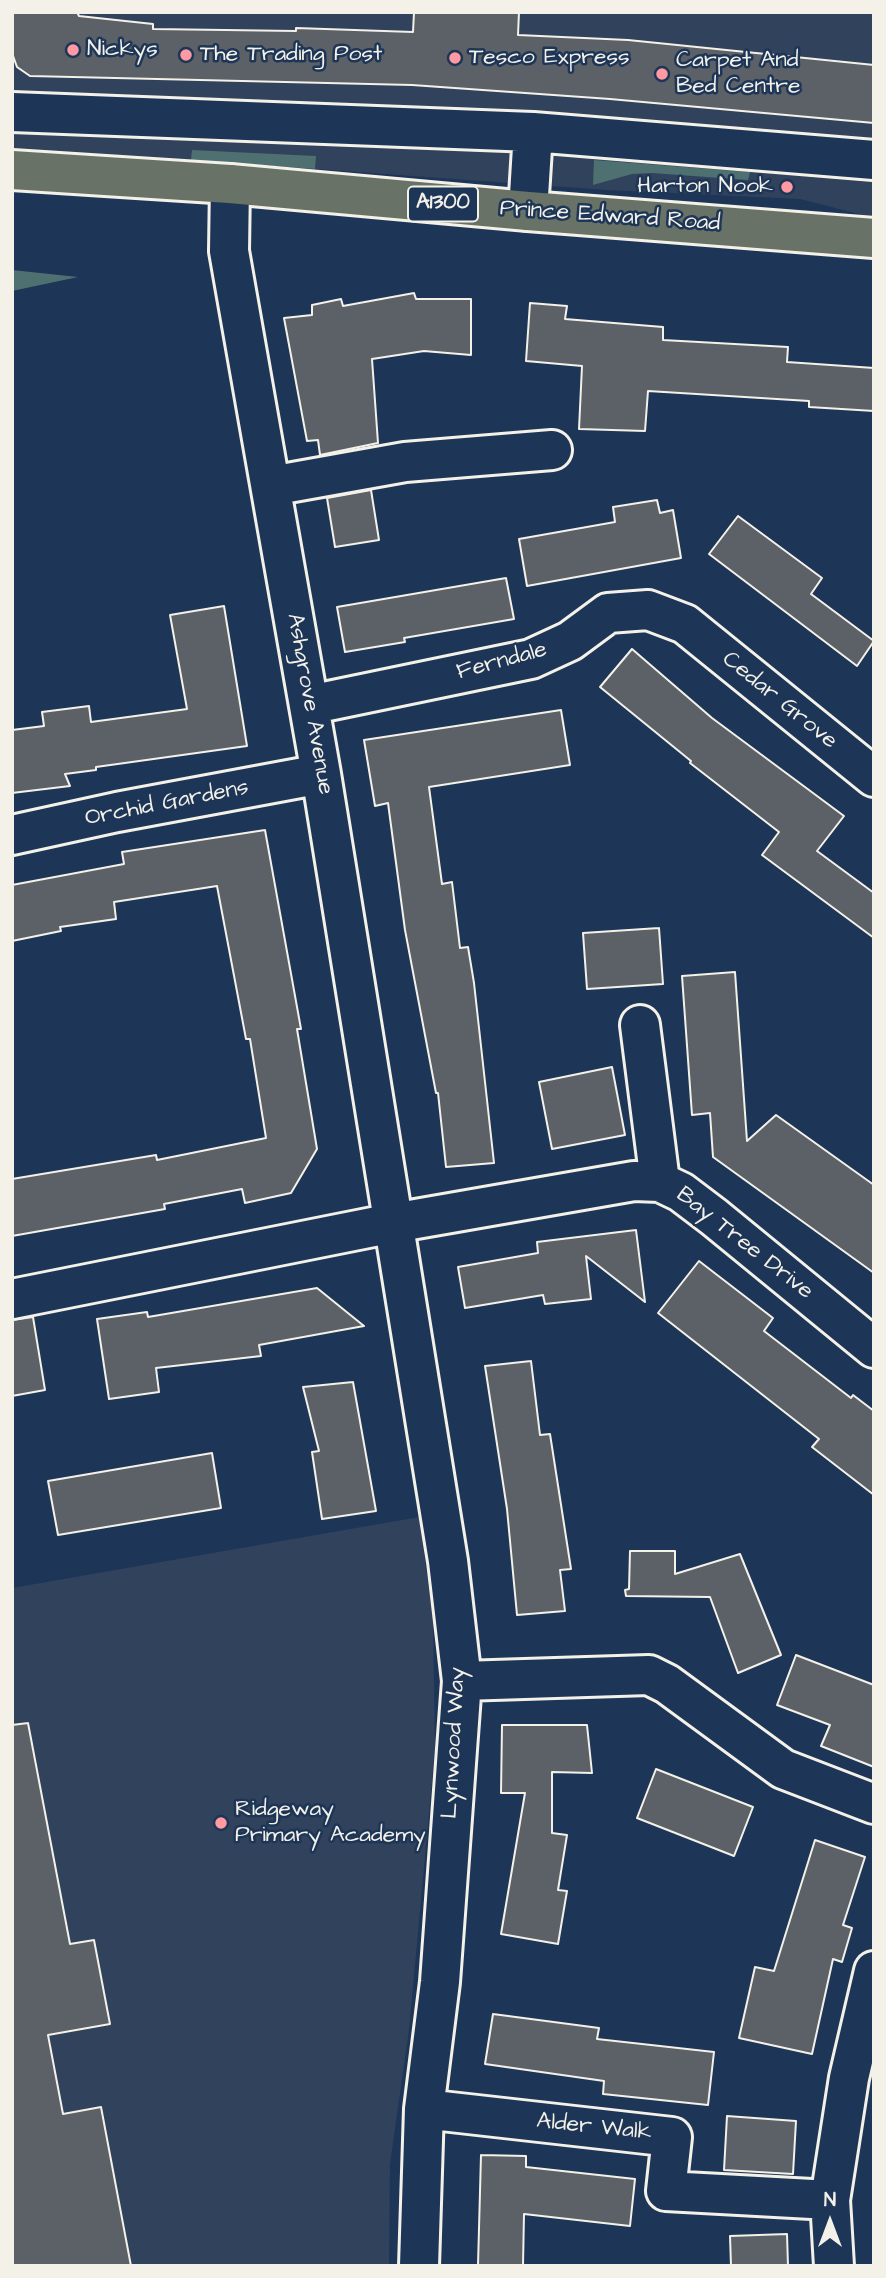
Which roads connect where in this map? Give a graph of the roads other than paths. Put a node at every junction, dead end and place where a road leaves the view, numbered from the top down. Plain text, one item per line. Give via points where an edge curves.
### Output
1 (12, 112) edge
2 (533, 132) junction
3 (874, 160) edge
4 (12, 170) edge
5 (230, 184) junction
6 (528, 212) junction
7 (874, 238) edge
8 (552, 450) dead end
9 (271, 486) junction
10 (685, 624) joint
11 (309, 705) junction
12 (321, 774) junction
13 (874, 777) edge
14 (12, 835) edge
15 (640, 1025) dead end
16 (660, 1182) junction
17 (393, 1223) junction
18 (12, 1299) edge
19 (874, 1348) edge
20 (461, 1681) junction
21 (874, 1804) edge
22 (874, 1971) edge
23 (424, 2109) junction
24 (830, 2200) junction
25 (419, 2266) edge
26 (834, 2266) edge

1 - 2 street
2 - 3 street
2 - 6 street
4 - 5 main road, Prince Edward Road / A1300
5 - 6 main road, Prince Edward Road / A1300
5 - 9 street, Ashgrove Avenue via 229,251
6 - 7 main road, Prince Edward Road / A1300
8 - 9 street via 405,462
9 - 11 street, Ashgrove Avenue
10 - 11 street, Ferndale via 648,610 607,613 570,641 531,659
10 - 13 street, Cedar Grove
11 - 12 street, Ashgrove Avenue
12 - 14 street, Orchid Gardens
12 - 17 street, Ashgrove Avenue
15 - 16 street
16 - 17 street, Bay Tree Drive via 634,1181
16 - 19 street, Bay Tree Drive via 714,1217
17 - 18 street, Bay Tree Drive
17 - 20 street, Lynwood Way via 448,1561
20 - 21 street via 649,1675 783,1769
20 - 23 street, Lynwood Way via 440,1982
22 - 24 street via 849,2078
23 - 24 street, Alder Walk via 672,2137 666,2191
23 - 25 street, Lynwood Way
24 - 26 street

